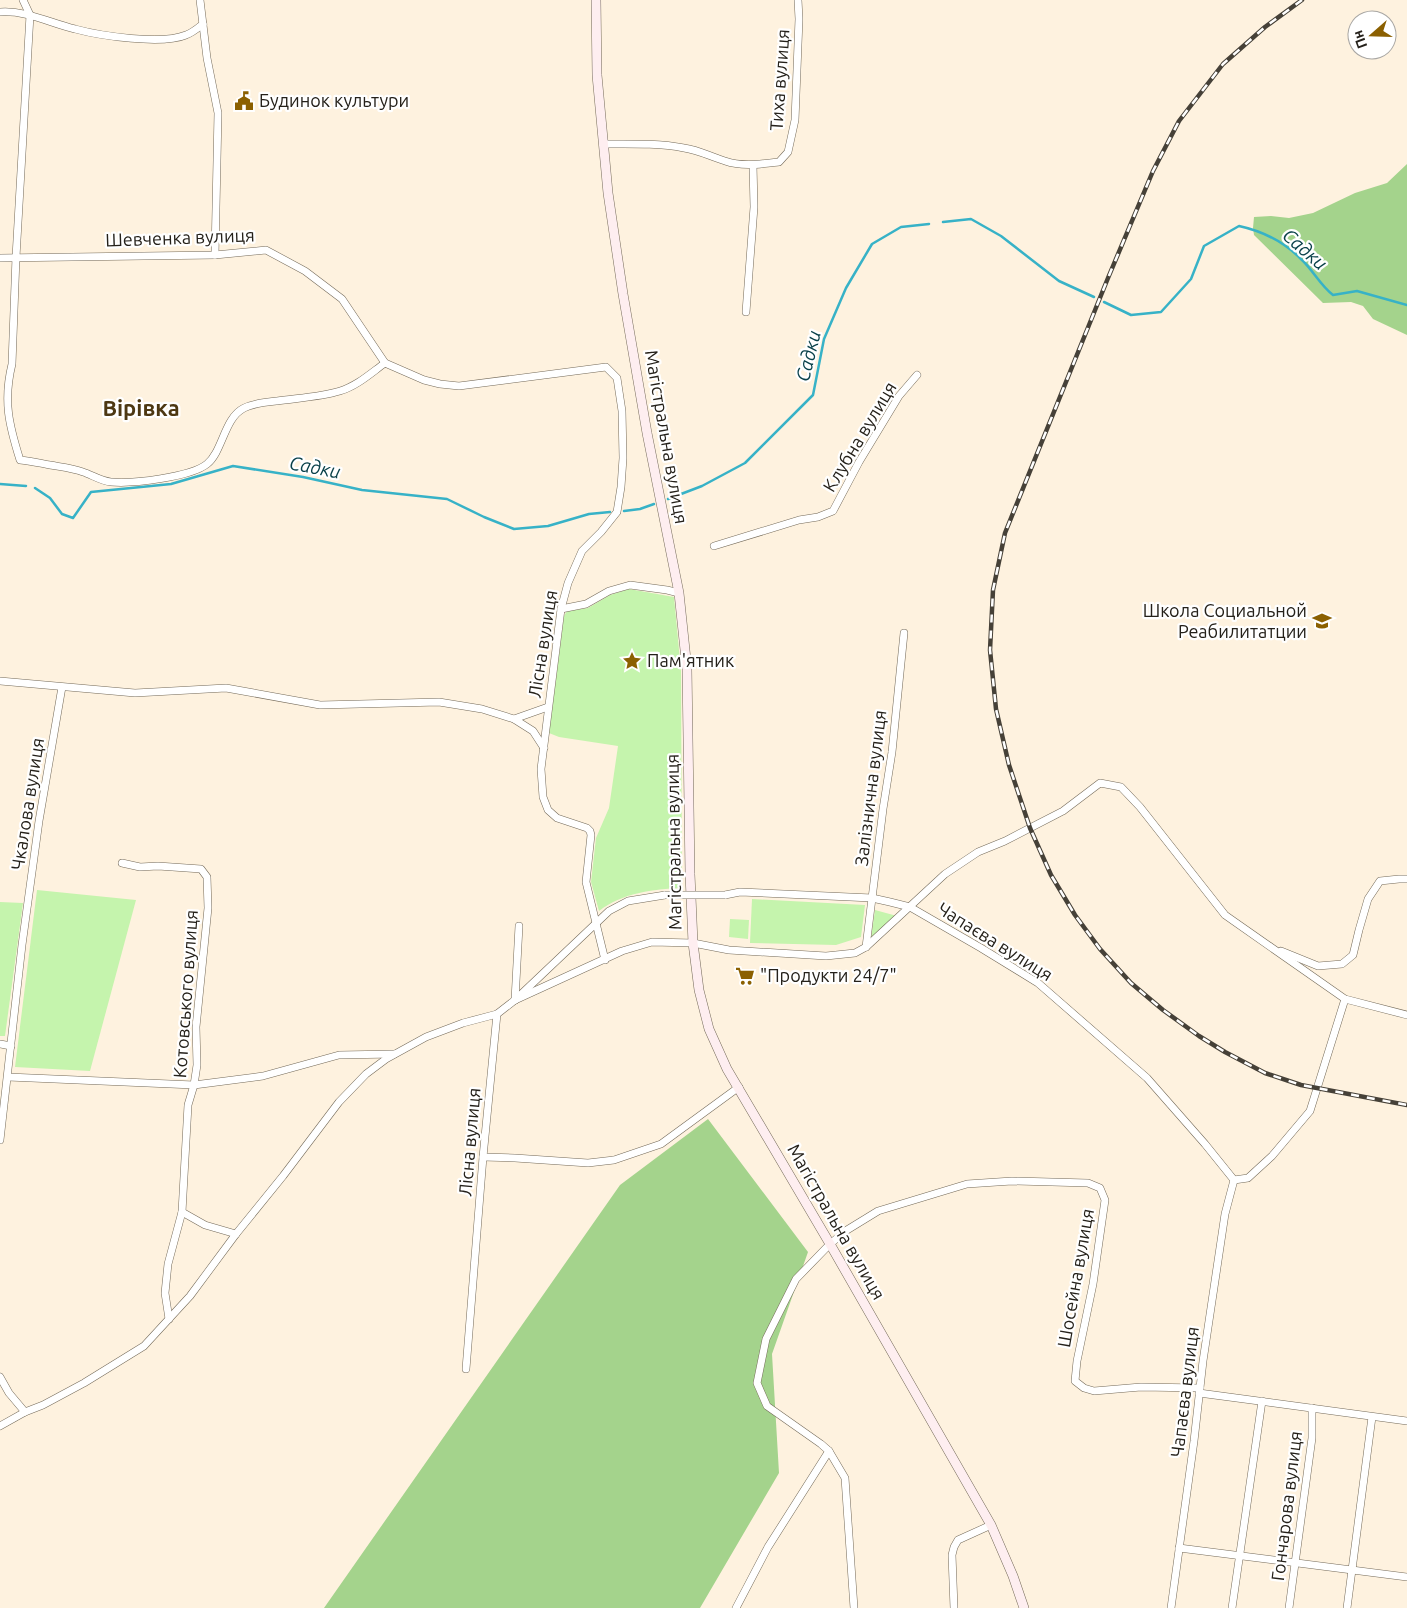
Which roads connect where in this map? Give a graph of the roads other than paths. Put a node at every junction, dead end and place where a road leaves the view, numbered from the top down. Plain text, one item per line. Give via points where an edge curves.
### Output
1 (200, 0) edge
2 (596, 0) edge
3 (798, 0) edge
4 (23, 1) edge
5 (11, 11) junction
6 (0, 12) edge
7 (30, 15) junction
8 (202, 24) junction
9 (603, 144) junction
10 (752, 165) junction
11 (214, 255) junction
12 (16, 257) junction
13 (0, 258) edge
14 (746, 312) dead end
15 (385, 363) junction
16 (917, 375) dead end
17 (714, 546) dead end
18 (679, 593) junction
19 (561, 609) junction
20 (904, 633) dead end
21 (0, 681) edge
22 (62, 687) junction
23 (548, 707) junction
24 (514, 719) junction
25 (544, 748) junction
26 (122, 863) dead end
27 (1407, 879) edge
28 (872, 898) junction
29 (910, 907) junction
30 (595, 923) junction
31 (519, 926) dead end
32 (693, 944) junction
33 (866, 947) junction
34 (1271, 947) junction
35 (605, 960) junction
36 (1345, 999) junction
37 (515, 1000) junction
38 (497, 1014) junction
39 (1407, 1015) edge
40 (0, 1044) edge
41 (11, 1046) junction
42 (396, 1054) junction
43 (8, 1077) junction
44 (194, 1085) junction
45 (739, 1087) junction
46 (0, 1140) edge
47 (483, 1157) junction
48 (1234, 1180) junction
49 (182, 1212) junction
50 (236, 1234) junction
51 (830, 1244) junction
52 (169, 1319) junction
53 (466, 1370) dead end
54 (0, 1377) edge
55 (1200, 1390) junction
56 (1262, 1402) junction
57 (1312, 1408) junction
58 (25, 1412) junction
59 (1372, 1417) junction
60 (1407, 1421) edge
61 (0, 1426) edge
62 (829, 1451) junction
63 (991, 1525) junction
64 (1179, 1548) junction
65 (1239, 1557) junction
66 (1294, 1564) junction
67 (1352, 1571) junction
68 (1407, 1577) edge
69 (736, 1608) edge
70 (854, 1608) edge
71 (954, 1608) edge
72 (1024, 1608) edge
73 (1171, 1608) edge
74 (1232, 1608) edge
75 (1289, 1608) edge
76 (1347, 1608) edge

1 - 8 street
2 - 9 main road, Магістральна вулиця via 597,75
3 - 10 street, Тиха вулиця via 795,120 788,152 779,162
4 - 5 street
4 - 7 street
5 - 6 street
5 - 7 street
7 - 8 street via 76,30 142,39 165,40 187,35
7 - 12 street
8 - 11 street via 218,113
9 - 10 street, Тиха вулиця via 685,148 727,162
9 - 18 main road, Магістральна вулиця via 623,294
10 - 14 street via 754,207
11 - 12 street, Шевченка вулиця
11 - 15 street, Шевченка вулиця via 266,250 305,271 342,299
12 - 13 street, Шевченка вулиця
12 - 15 street via 12,364 6,400 20,460 65,467 112,482 189,474 208,464 231,420 242,408 341,391
15 - 19 street, Лісна вулиця via 424,380 460,386 606,367 617,378 622,411 623,458 617,512 582,550
16 - 17 street, Клубна вулиця via 894,403 833,511
18 - 19 street via 630,585 609,591 586,604
18 - 32 main road, Магістральна вулиця via 687,669
19 - 23 street, Лісна вулиця
20 - 28 street, Залізнична вулиця
21 - 22 street
22 - 24 street via 135,693 226,688 320,705 439,702 482,709
22 - 41 street, Чкалова вулиця via 39,821
23 - 24 street
23 - 25 street, Лісна вулиця
24 - 25 street via 533,730
25 - 30 street, Лісна вулиця via 541,769 543,797 548,810 557,818 590,831 586,882
26 - 44 street, Котовського вулиця via 140,867 201,869 207,877 208,908 196,1027
27 - 34 street via 1380,881 1368,899 1353,955 1342,964 1318,966
28 - 29 street, Чапаєва вулиця
28 - 30 street, Чапаєва вулиця, bridge via 740,892 666,895 628,901
28 - 33 street, Залізнична вулиця
29 - 33 street
29 - 34 street via 945,874 978,852 1063,811 1100,783 1120,787 1140,807 1225,915
29 - 48 street, Чапаєва вулиця via 1038,983 1147,1078
30 - 35 street
30 - 37 street, Чапаєва вулиця
31 - 37 street
32 - 33 street via 729,950 826,956 854,953
32 - 35 street via 652,942
32 - 45 main road, Магістральна вулиця via 699,990 709,1029
34 - 36 street
35 - 37 street
36 - 39 street
36 - 48 street via 1310,1111 1272,1156 1248,1178
37 - 38 street
38 - 42 street via 426,1037
38 - 47 street, Лісна вулиця
40 - 41 street
41 - 43 street, Чкалова вулиця
42 - 44 street via 339,1055 263,1076
42 - 50 street via 366,1074 339,1102
43 - 44 street
43 - 46 street, Чкалова вулиця
44 - 49 street, Котовського вулиця via 188,1105
45 - 47 street via 661,1144 614,1160 588,1163
45 - 51 main road, Магістральна вулиця
47 - 53 street, Лісна вулиця
48 - 55 street, Чапаєва вулиця via 1225,1214
49 - 50 street via 205,1225
49 - 52 street, Котовського вулиця via 168,1264 165,1293
50 - 52 street
51 - 55 street, Шосейна вулиця via 878,1211 967,1184 1012,1181 1088,1183 1100,1188 1105,1200 1075,1380 1094,1391 1141,1388
51 - 62 street via 796,1279 766,1339 757,1383 767,1406
51 - 63 main road, Магістральна вулиця
52 - 58 street via 144,1346 84,1383
54 - 58 street via 9,1394
55 - 56 street
55 - 64 street, Чапаєва вулиця
56 - 57 street
56 - 65 street
57 - 59 street
57 - 66 street, Гончарова вулиця via 1312,1438
58 - 61 street
59 - 60 street
59 - 67 street
62 - 69 street via 768,1547
62 - 70 street via 845,1478
63 - 71 street via 958,1540 954,1547
63 - 72 main road, Магістральна вулиця
64 - 65 street
64 - 73 street, Чапаєва вулиця
65 - 66 street
65 - 74 street
66 - 67 street
66 - 75 street, Гончарова вулиця
67 - 68 street
67 - 76 street

